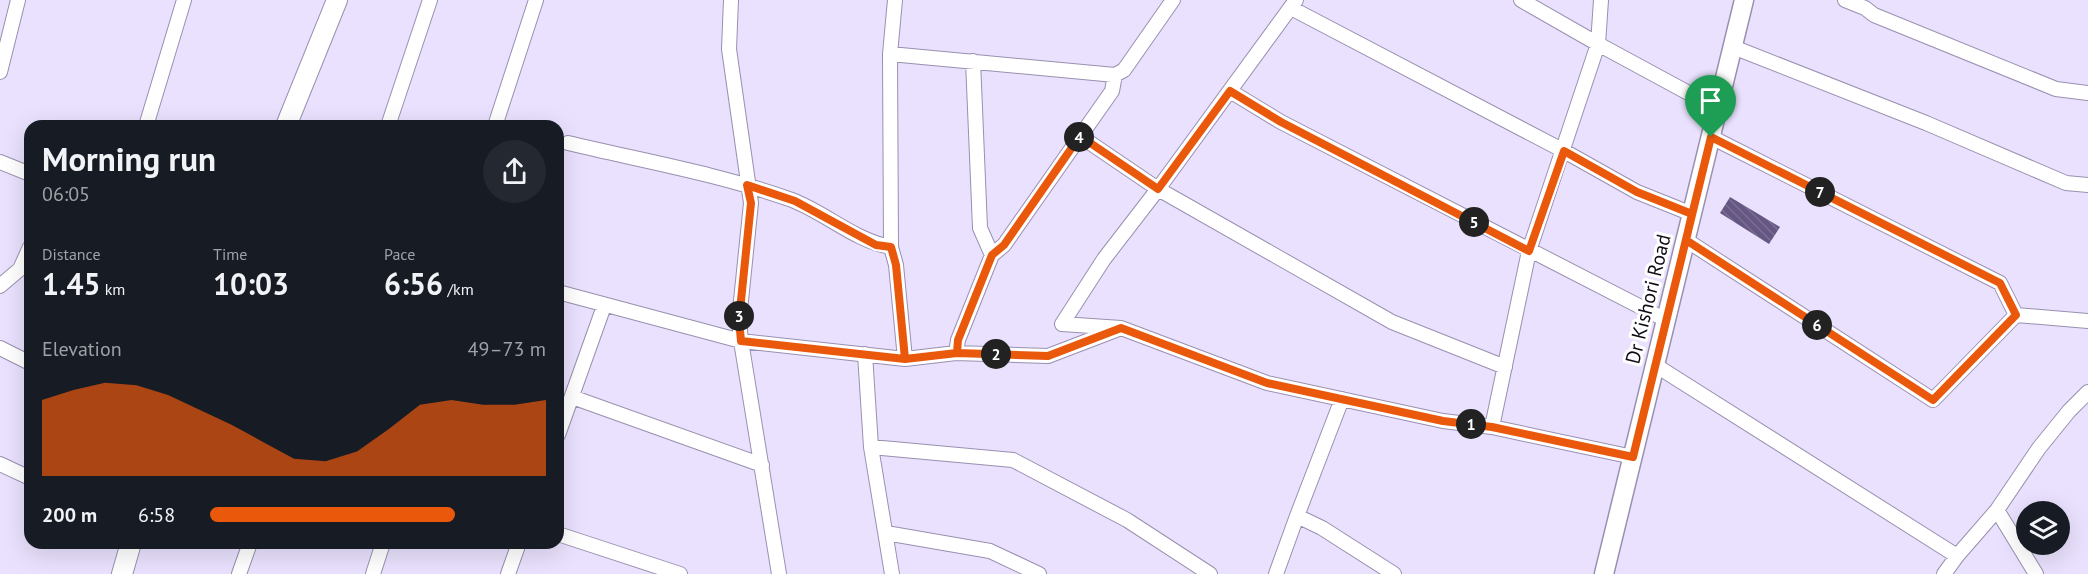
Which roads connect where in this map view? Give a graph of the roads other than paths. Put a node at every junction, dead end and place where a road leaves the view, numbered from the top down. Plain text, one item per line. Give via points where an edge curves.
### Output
1 (18, 0) edge
2 (184, 0) edge
3 (337, 0) edge
4 (430, 0) edge
5 (536, 0) edge
6 (731, 0) edge
7 (895, 0) edge
8 (1173, 0) edge
9 (1521, 0) edge
10 (1601, 0) edge
11 (1744, 0) edge
12 (1845, 0) edge
13 (1293, 4) edge
14 (1866, 4) edge
15 (1598, 44) junction
16 (1732, 47) junction
17 (890, 54) junction
18 (973, 61) junction
19 (0, 72) edge
20 (1115, 75) junction
21 (1230, 91) junction
22 (2088, 93) edge
23 (1718, 109) junction
24 (148, 120) edge
25 (288, 120) edge
26 (389, 120) edge
27 (497, 120) edge
28 (1080, 136) junction
29 (1711, 137) junction
30 (568, 143) dead end
31 (1564, 151) junction
32 (0, 162) edge
33 (24, 172) edge
34 (747, 185) junction
35 (2088, 186) edge
36 (1158, 189) junction
37 (1692, 214) junction
38 (1686, 240) junction
39 (891, 247) junction
40 (1529, 251) junction
41 (992, 255) junction
42 (24, 260) edge
43 (0, 286) edge
44 (564, 294) edge
45 (604, 306) junction
46 (2016, 315) junction
47 (1666, 320) junction
48 (2088, 321) edge
49 (1121, 328) junction
50 (741, 341) junction
51 (0, 348) edge
52 (957, 353) junction
53 (865, 354) junction
54 (905, 359) junction
55 (24, 360) edge
56 (1655, 365) junction
57 (1505, 367) junction
58 (2088, 392) edge
59 (572, 397) junction
60 (1342, 399) junction
61 (564, 419) edge
62 (1492, 427) junction
63 (871, 447) junction
64 (1633, 457) junction
65 (0, 464) edge
66 (762, 465) junction
67 (24, 475) edge
68 (1996, 510) junction
69 (1297, 516) junction
70 (886, 533) junction
71 (564, 536) edge
72 (129, 549) edge
73 (248, 549) edge
74 (381, 549) edge
75 (517, 549) edge
76 (1957, 556) junction
77 (122, 574) edge
78 (239, 574) edge
79 (373, 574) edge
80 (508, 574) edge
81 (680, 574) edge
82 (779, 574) edge
83 (892, 574) edge
84 (1039, 574) edge
85 (1210, 574) edge
86 (1276, 574) edge
87 (1394, 574) edge
88 (1604, 574) edge
89 (1944, 574) edge
90 (2036, 574) edge

1 - 19 street
2 - 24 street
3 - 25 main road
4 - 26 street
5 - 27 street
6 - 34 street via 729,49
7 - 17 street
8 - 20 street via 1124,70
9 - 15 street
10 - 15 street
11 - 16 street, Dr Kishori Road
12 - 14 street
13 - 21 street
13 - 31 street
14 - 22 street via 1874,15 2056,89
15 - 23 street
15 - 31 street
16 - 23 street, Dr Kishori Road
16 - 35 street via 2066,183
17 - 18 street
17 - 39 street
18 - 20 street
18 - 41 street via 980,228
20 - 28 street via 1112,91
21 - 36 street
21 - 40 street via 1281,122
23 - 29 street, Dr Kishori Road
28 - 36 street
28 - 41 street via 1004,245
29 - 37 street, Dr Kishori Road
29 - 46 street via 2000,283
30 - 34 street
31 - 37 street via 1637,192
31 - 40 street
32 - 33 street
34 - 39 street via 795,201 876,245
34 - 50 street via 751,203 739,320
36 - 49 street via 1104,259 1062,324
36 - 57 street via 1392,322
37 - 38 street, Dr Kishori Road
38 - 46 street via 1933,400
38 - 47 street, Dr Kishori Road
39 - 54 street
40 - 47 street
40 - 57 street
41 - 52 street via 958,340
42 - 43 street via 20,269
44 - 45 street
45 - 50 street
45 - 59 street
46 - 48 street
47 - 56 street, Dr Kishori Road
49 - 52 street via 1048,356
49 - 60 street via 1267,383
50 - 53 street
50 - 66 street
51 - 55 street
52 - 54 street
53 - 54 street
53 - 63 street
56 - 64 street, Dr Kishori Road
56 - 76 street
57 - 62 street
58 - 68 street via 2039,448
59 - 61 street
59 - 66 street
60 - 62 street via 1443,421
60 - 69 street
62 - 64 street
63 - 70 street
63 - 85 street via 1013,460 1128,520
64 - 88 street, Dr Kishori Road
65 - 67 street
66 - 82 street
68 - 76 street
68 - 90 street
69 - 86 street
69 - 87 street
70 - 83 street
70 - 84 street via 990,551
71 - 81 street
72 - 77 main road
73 - 78 street
74 - 79 street
75 - 80 street
76 - 89 street

